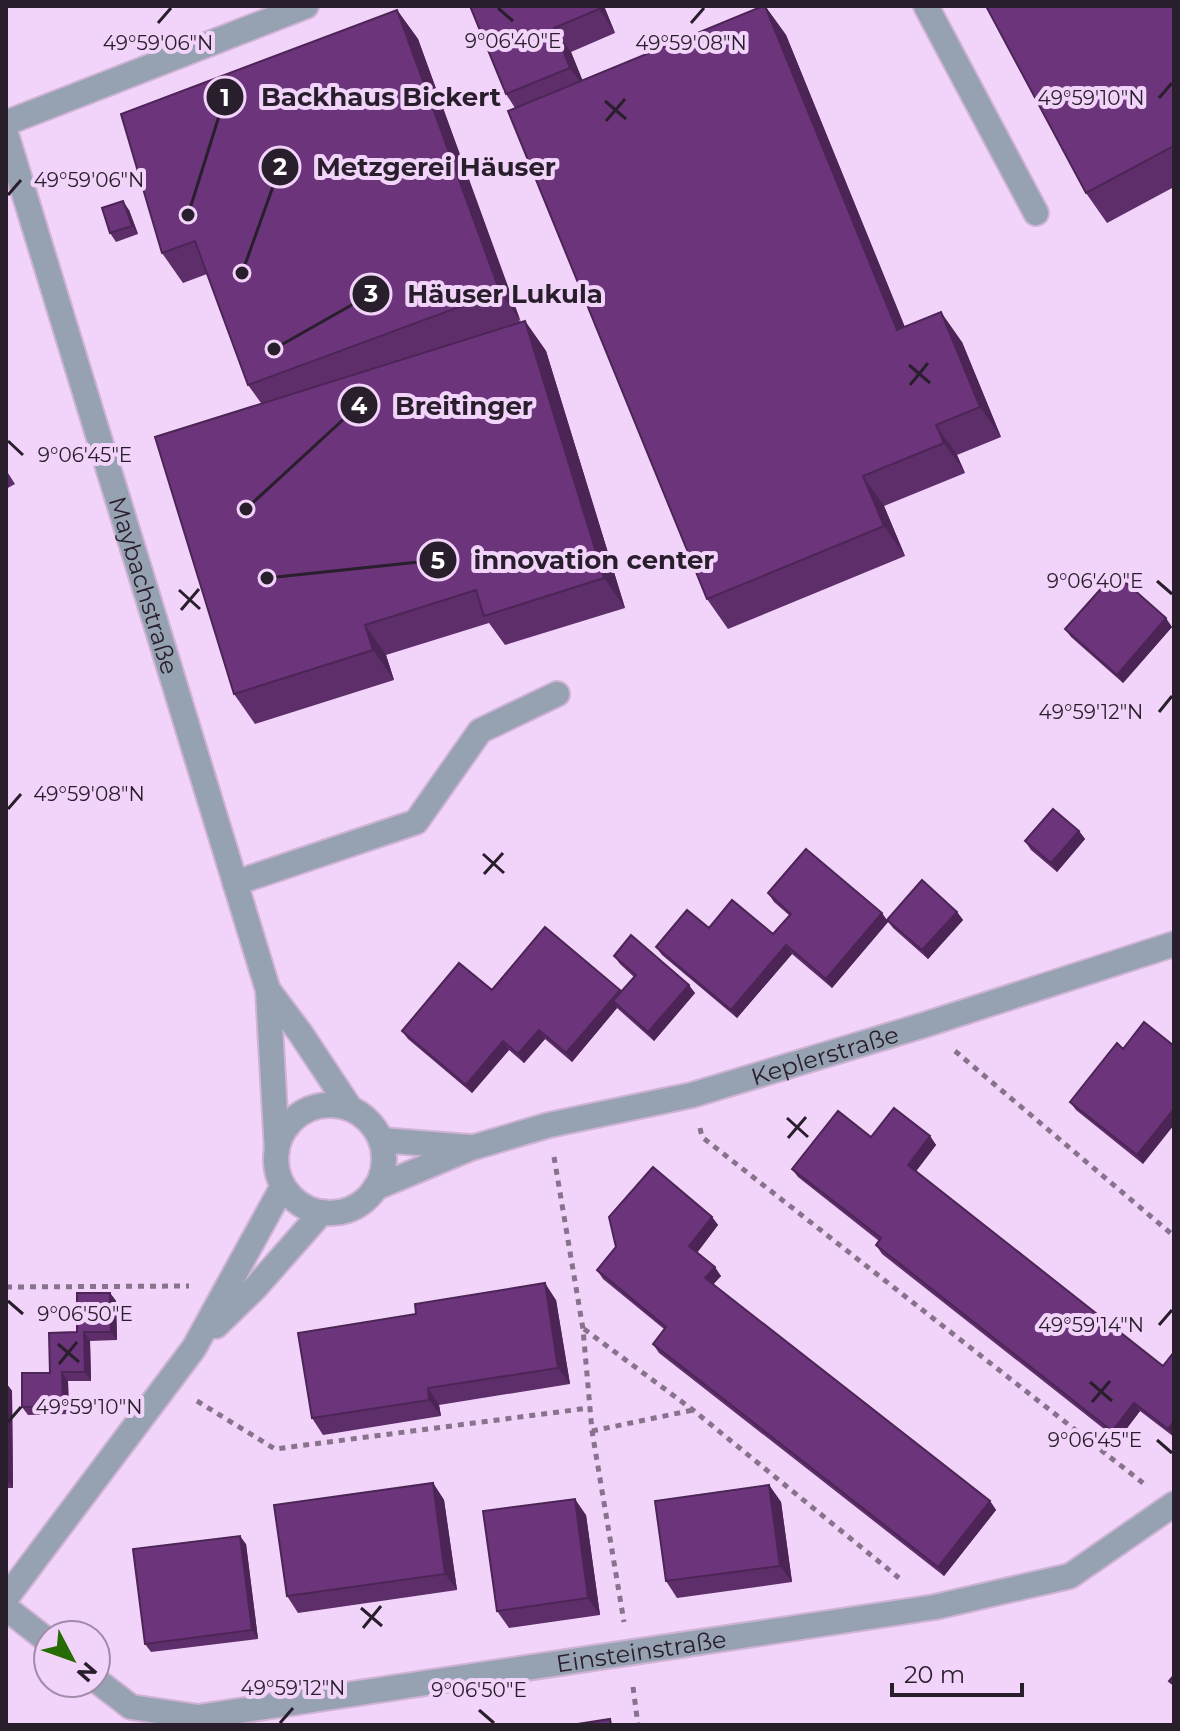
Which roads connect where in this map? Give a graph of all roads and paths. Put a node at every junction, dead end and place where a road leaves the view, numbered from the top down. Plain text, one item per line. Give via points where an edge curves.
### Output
1 (306, 6) edge
2 (926, 6) edge
3 (6, 123) edge
4 (6, 134) edge
5 (1036, 213) dead end
6 (557, 694) dead end
7 (235, 883) junction
8 (1174, 944) edge
9 (268, 990) junction
10 (924, 1025) junction
11 (350, 1108) junction
12 (702, 1137) dead end
13 (381, 1140) junction
14 (471, 1148) junction
15 (277, 1150) junction
16 (555, 1166) dead end
17 (283, 1186) junction
18 (375, 1188) junction
19 (322, 1212) junction
20 (1174, 1236) edge
21 (231, 1285) junction
22 (6, 1287) edge
23 (583, 1329) junction
24 (194, 1348) junction
25 (169, 1384) junction
26 (589, 1408) junction
27 (693, 1410) junction
28 (592, 1431) junction
29 (1173, 1505) edge
30 (6, 1598) edge
31 (935, 1607) junction
32 (6, 1608) edge
33 (32, 1628) edge
34 (629, 1654) junction
35 (112, 1692) edge

1 - 3 street
2 - 5 street
4 - 7 street, Maybachstraße
6 - 7 street via 480,731 416,822
7 - 9 street, Maybachstraße
8 - 10 street, Keplerstraße
9 - 11 street, Maybachstraße
9 - 15 street, Maybachstraße
10 - 14 street, Keplerstraße via 692,1095 549,1125
10 - 20 path
11 - 13 street via 374,1126
11 - 15 street via 318,1106 304,1112 291,1122
12 - 29 path
13 - 14 street, Keplerstraße
13 - 18 street via 383,1173
14 - 18 street, Keplerstraße
15 - 17 street
16 - 23 path
17 - 19 street via 307,1207
17 - 21 street
18 - 19 street, Keplerstraße via 352,1208
19 - 24 street
21 - 22 path
21 - 24 street
23 - 26 path
23 - 27 path
24 - 25 street
25 - 26 path via 275,1449
25 - 30 street
26 - 28 path
27 - 28 path
27 - 31 path
28 - 34 path
29 - 31 street, Einsteinstraße via 1070,1576
31 - 34 street, Einsteinstraße
32 - 33 street
34 - 35 street, Einsteinstraße via 198,1717 131,1707

